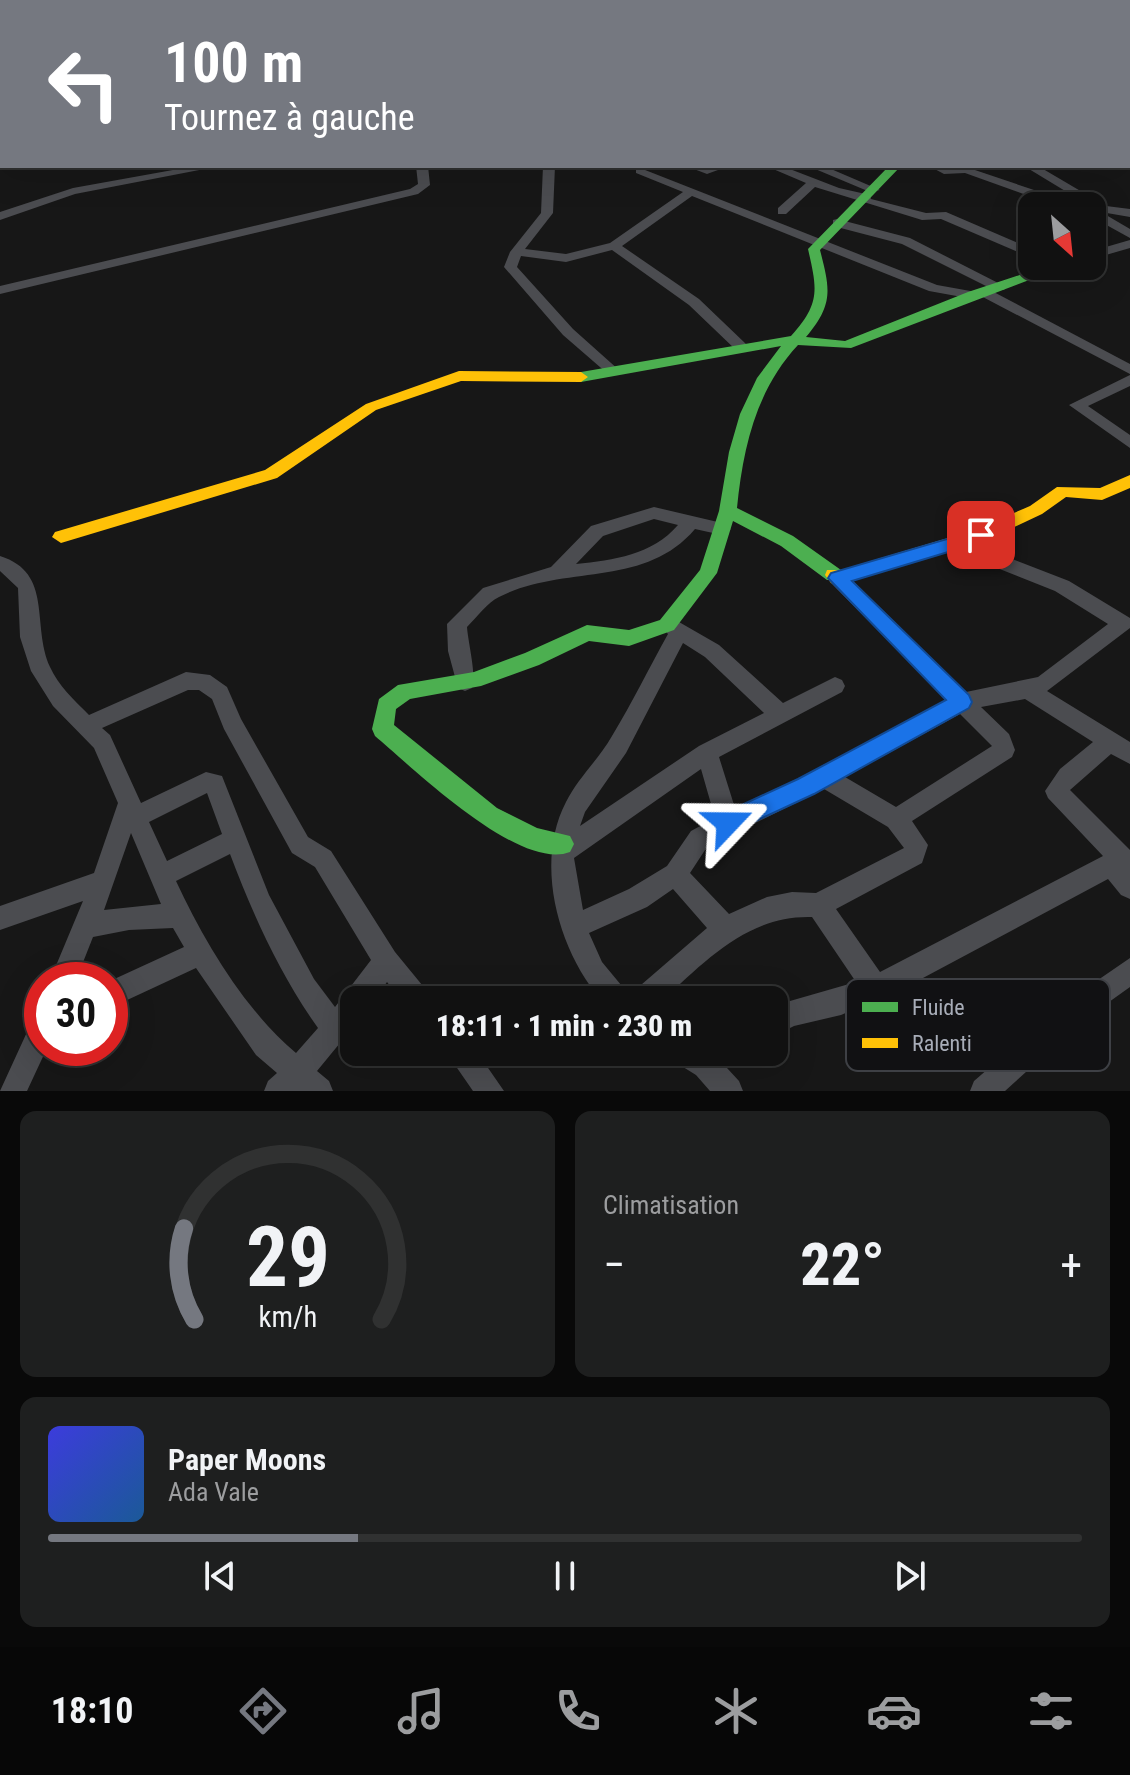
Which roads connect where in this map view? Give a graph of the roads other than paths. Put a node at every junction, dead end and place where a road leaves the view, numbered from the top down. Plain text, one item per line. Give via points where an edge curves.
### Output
1 (203, 168) edge
2 (422, 168) edge
3 (549, 168) edge
4 (647, 168) edge
5 (777, 168) edge
6 (818, 168) edge
7 (893, 168) edge
8 (939, 168) edge
9 (1033, 168) edge
10 (814, 182) junction
11 (691, 192) junction
12 (1027, 192) edge
13 (868, 196) junction
14 (782, 211) dead end
15 (1130, 213) edge
16 (0, 216) edge
17 (1106, 219) edge
18 (837, 223) junction
19 (1130, 234) edge
20 (822, 243) junction
21 (1130, 244) edge
22 (614, 246) junction
23 (1018, 248) edge
24 (1106, 251) edge
25 (516, 252) junction
26 (1018, 280) edge
27 (0, 290) edge
28 (985, 291) junction
29 (792, 340) junction
30 (741, 347) junction
31 (1130, 370) edge
32 (613, 371) junction
33 (1130, 380) edge
34 (1130, 443) edge
35 (1130, 481) edge
36 (725, 520) junction
37 (691, 522) junction
38 (61, 537) dead end
39 (955, 544) junction
40 (0, 563) edge
41 (557, 573) junction
42 (838, 578) junction
43 (1126, 620) edge
44 (673, 628) junction
45 (465, 682) junction
46 (835, 686) dead end
47 (1028, 690) junction
48 (962, 702) junction
49 (781, 715) junction
50 (85, 726) junction
51 (1110, 741) junction
52 (707, 753) junction
53 (1130, 754) edge
54 (824, 777) junction
55 (133, 809) junction
56 (896, 819) junction
57 (728, 823) junction
58 (236, 839) junction
59 (562, 848) junction
60 (1122, 860) edge
61 (675, 874) junction
62 (161, 876) junction
63 (103, 882) junction
64 (1130, 887) edge
65 (818, 905) junction
66 (179, 915) junction
67 (0, 918) edge
68 (85, 926) junction
69 (573, 927) junction
70 (725, 929) junction
71 (200, 953) junction
72 (386, 961) junction
73 (70, 962) edge
74 (1130, 971) edge
75 (869, 979) edge
76 (891, 979) edge
77 (1110, 985) edge
78 (368, 986) edge
79 (407, 986) edge
80 (606, 986) edge
81 (659, 986) edge
82 (128, 987) edge
83 (846, 1000) edge
84 (788, 1015) edge
85 (340, 1023) edge
86 (335, 1029) junction
87 (25, 1066) edge
88 (471, 1066) edge
89 (713, 1066) edge
90 (1007, 1071) edge
91 (287, 1082) edge
92 (13, 1091) edge
93 (319, 1091) edge
94 (490, 1091) edge
95 (729, 1091) edge
96 (984, 1091) edge

1 - 16 street via 73,191
2 - 27 street via 424,185 414,192
3 - 25 street via 547,213
4 - 11 street via 641,174
5 - 10 street
6 - 13 street
7 - 13 street
8 - 12 street via 966,170
9 - 15 street via 1103,209
10 - 13 street
10 - 14 street
11 - 20 street
11 - 22 street
13 - 18 street
13 - 23 street via 927,217 942,215
17 - 19 street
18 - 20 street
18 - 28 street via 906,241
20 - 28 street via 934,288
20 - 29 street via 814,253 824,282 818,310
21 - 24 street
22 - 25 street via 566,258
22 - 30 street via 694,302
25 - 32 street via 510,267 519,280
26 - 28 street
28 - 29 street via 846,345
28 - 31 street
29 - 30 street
29 - 36 street via 747,407
30 - 32 street
32 - 38 street via 542,379 459,376 429,385 371,407 271,474
33 - 34 street via 1077,405
35 - 39 street via 1102,494 1063,491 1009,523
36 - 37 street
36 - 42 street via 787,541
36 - 44 street via 708,573
37 - 41 street via 670,543 639,560
37 - 41 street via 645,514 595,531
39 - 42 street
39 - 43 street via 1062,586
40 - 50 street via 27,586 30,637 41,671
41 - 45 street via 490,593 460,620 456,640
42 - 48 street
43 - 47 street via 1045,683
44 - 45 street via 629,638 587,633
44 - 49 street via 712,651
44 - 59 street via 618,746 575,807
45 - 59 street via 400,694 386,705 383,729 521,835
46 - 49 street
47 - 48 street
47 - 51 street
48 - 54 street
48 - 56 street via 1004,750
49 - 52 street
50 - 55 street via 102,742
50 - 72 street via 186,681 211,684 300,845 323,859
51 - 53 street
51 - 60 street via 1056,791
52 - 57 street
52 - 59 street
54 - 56 street
54 - 57 street
55 - 58 street via 210,781
55 - 62 street
55 - 63 street
56 - 65 street via 916,845 914,855
57 - 61 street via 699,839
58 - 62 street
58 - 86 street via 289,960
59 - 69 street
60 - 64 street
60 - 76 street
61 - 69 street via 638,898
61 - 70 street
62 - 66 street
63 - 67 street
63 - 68 street
65 - 70 street via 794,903
65 - 75 street
66 - 68 street
66 - 71 street
68 - 73 street
69 - 80 street via 593,971
70 - 81 street
71 - 82 street
71 - 91 street
72 - 78 street
72 - 79 street
74 - 77 street
83 - 84 street
85 - 86 street
86 - 91 street
87 - 92 street
88 - 94 street
89 - 95 street
90 - 96 street
91 - 93 street

